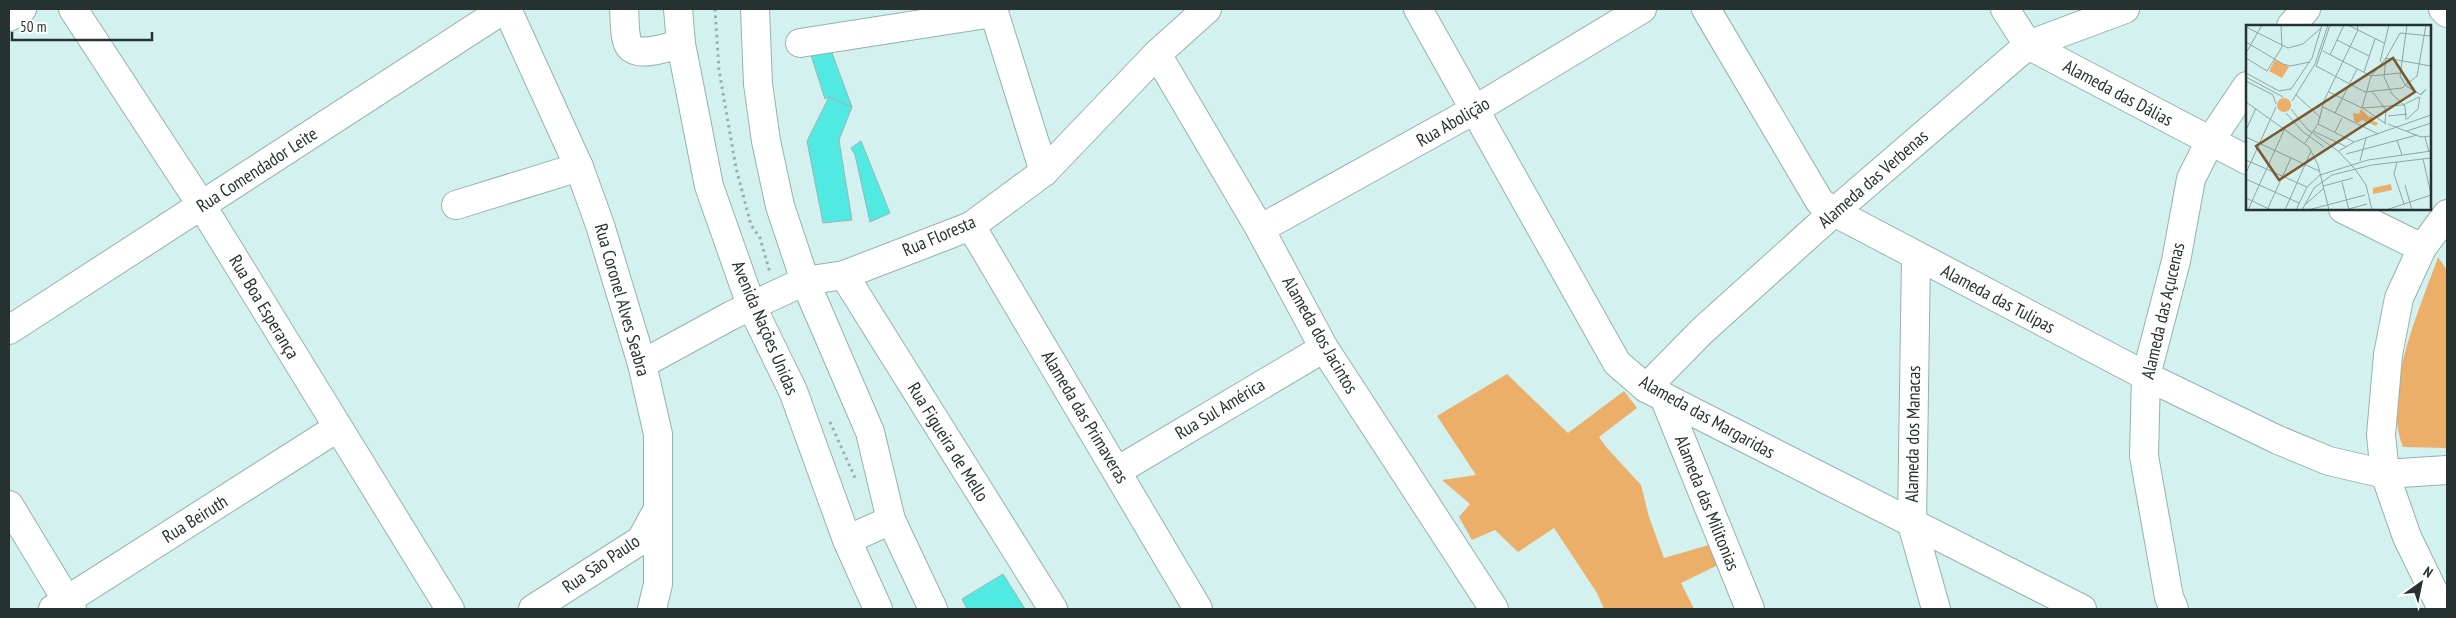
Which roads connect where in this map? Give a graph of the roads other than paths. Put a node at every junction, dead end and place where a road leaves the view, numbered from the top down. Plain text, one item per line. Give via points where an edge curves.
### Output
1 (22, 9) edge
2 (73, 9) edge
3 (505, 9) edge
4 (624, 9) edge
5 (678, 9) edge
6 (755, 9) edge
7 (1207, 9) edge
8 (1418, 9) edge
9 (1642, 9) edge
10 (1706, 9) edge
11 (2005, 9) edge
12 (2124, 9) edge
13 (2306, 9) edge
14 (2443, 9) edge
15 (993, 11) edge
16 (2447, 14) edge
17 (9, 18) edge
18 (2292, 25) edge
19 (800, 43) dead end
20 (681, 44) junction
21 (2028, 45) junction
22 (1157, 54) junction
23 (2246, 87) edge
24 (1476, 109) junction
25 (2210, 141) junction
26 (2246, 159) edge
27 (579, 167) junction
28 (1044, 172) junction
29 (456, 205) dead end
30 (202, 206) junction
31 (2345, 210) edge
32 (1834, 212) junction
33 (2447, 214) edge
34 (971, 226) junction
35 (1260, 229) junction
36 (2422, 248) junction
37 (1916, 256) junction
38 (844, 275) junction
39 (805, 281) junction
40 (751, 305) junction
41 (9, 330) edge
42 (1324, 348) junction
43 (642, 364) junction
44 (2146, 376) junction
45 (1655, 392) junction
46 (337, 428) junction
47 (2447, 470) edge
48 (1117, 471) junction
49 (2385, 474) junction
50 (9, 505) edge
51 (658, 508) junction
52 (891, 520) junction
53 (1912, 524) junction
54 (846, 540) junction
55 (64, 606) edge
56 (450, 609) edge
57 (533, 609) edge
58 (652, 609) edge
59 (878, 609) edge
60 (933, 609) edge
61 (1053, 609) edge
62 (1198, 609) edge
63 (1494, 609) edge
64 (1750, 609) edge
65 (1936, 609) edge
66 (2082, 609) edge
67 (2174, 609) edge
68 (2442, 609) edge

1 - 17 street
2 - 30 street, Rua Boa Esperança
3 - 27 street, Rua Coronel Alves Seabra
3 - 30 street, Rua Comendador Leite
4 - 20 street via 627,43 633,49 640,53
5 - 20 street, Avenida Nações Unidas
6 - 39 street via 758,84 766,141 780,206
7 - 22 street, Rua Floresta
8 - 24 street, Alameda das Margaridas
9 - 24 street, Rua Abolição
10 - 32 street, Alameda das Tulipas via 1820,202
11 - 21 street, Alameda das Dálias
12 - 21 street, Alameda das Verbenas
13 - 18 street
14 - 16 street
15 - 19 street
15 - 28 street
20 - 40 street, Avenida Nações Unidas via 709,186
21 - 25 street, Alameda das Dálias
21 - 32 street, Alameda das Verbenas
22 - 28 street, Rua Floresta
22 - 35 street, Alameda dos Jacintos
23 - 25 street, Alameda das Açucenas
24 - 35 street, Rua Abolição
24 - 45 street, Alameda das Margaridas via 1617,363
25 - 26 street, Alameda das Dálias
25 - 44 street, Alameda das Açucenas via 2191,178 2176,260
27 - 29 street
27 - 43 street, Rua Coronel Alves Seabra via 600,224
28 - 34 street, Rua Floresta
30 - 41 street, Rua Comendador Leite
30 - 46 street, Rua Boa Esperança
31 - 36 street
32 - 37 street, Alameda das Tulipas
32 - 45 street, Alameda das Verbenas via 1702,331
33 - 36 street
34 - 38 street, Rua Floresta
34 - 48 street, Alameda das Primaveras
35 - 42 street, Alameda dos Jacintos
36 - 49 street via 2399,298 2388,355 2381,435
37 - 44 street, Alameda das Tulipas
37 - 53 street, Alameda dos Manacas
38 - 39 street, Rua Floresta
38 - 61 street, Rua Figueira de Mello
39 - 40 street, Rua Floresta
39 - 52 street via 870,432
40 - 43 street, Rua Floresta
40 - 54 street, Avenida Nações Unidas via 793,390
42 - 48 street, Rua Sul América
42 - 63 street, Alameda dos Jacintos
43 - 51 street, Rua Coronel Alves Seabra via 658,434
44 - 49 street, Alameda das Tulipas via 2329,461
44 - 67 street, Alameda das Açucenas via 2144,456 2169,597
45 - 53 street, Alameda das Margaridas
45 - 64 street, Alameda das Militonias
46 - 55 street, Rua Beiruth
46 - 56 street, Rua Boa Esperança
47 - 49 street, Alameda das Tulipas
48 - 62 street, Alameda das Primaveras
49 - 68 street via 2407,537
50 - 55 street
51 - 57 street, Rua São Paulo via 641,540
51 - 58 street, Rua Coronel Alves Seabra via 658,584
52 - 54 street
52 - 60 street
53 - 65 street, Alameda dos Manacas
53 - 66 street, Alameda das Margaridas
54 - 59 street, Avenida Nações Unidas

